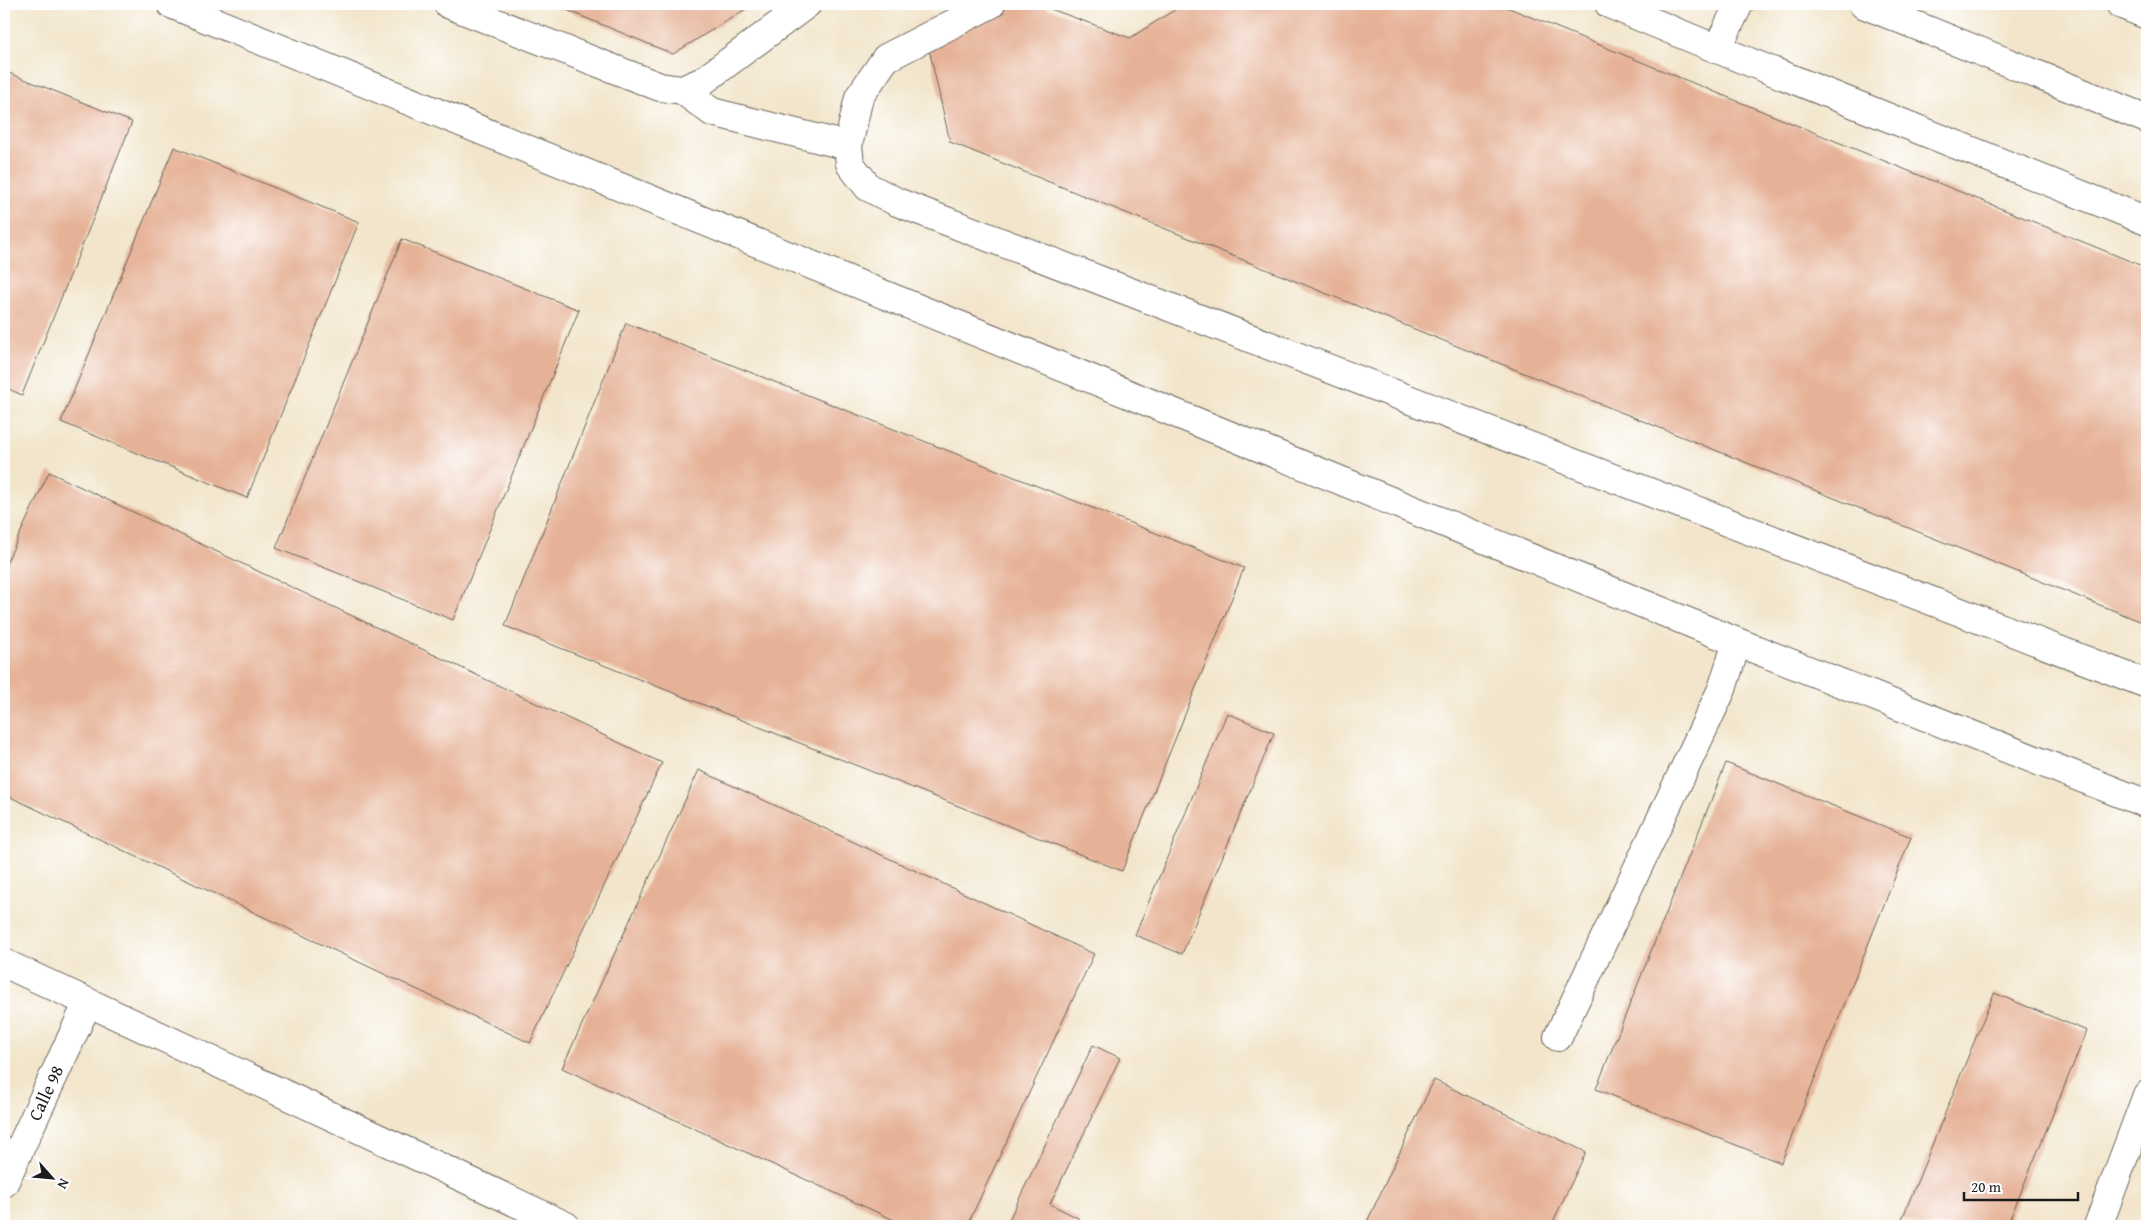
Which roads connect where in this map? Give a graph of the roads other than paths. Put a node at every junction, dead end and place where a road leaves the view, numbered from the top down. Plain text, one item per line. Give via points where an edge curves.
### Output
1 (171, 4) edge
2 (448, 4) edge
3 (807, 4) edge
4 (991, 4) edge
5 (1609, 4) edge
6 (1739, 4) edge
7 (1863, 4) edge
8 (2120, 4) edge
9 (2147, 15) edge
10 (1717, 49) junction
11 (682, 90) junction
12 (2147, 119) edge
13 (848, 146) junction
14 (2147, 221) edge
15 (1737, 642) junction
16 (2147, 684) edge
17 (2147, 804) edge
18 (4, 963) edge
19 (88, 1002) junction
20 (1558, 1037) dead end
21 (2147, 1095) edge
22 (4, 1184) edge
23 (566, 1226) edge
24 (2098, 1226) edge

1 - 15 street
2 - 11 street via 660,87
3 - 11 street via 703,81
4 - 13 street via 886,58 860,97
5 - 10 street
6 - 10 street
7 - 12 street
8 - 9 street
10 - 14 street
11 - 13 street via 712,112
13 - 16 street via 850,164 868,187 897,202
15 - 17 street
15 - 20 street via 1722,689
18 - 19 street
19 - 22 street, Calle 98
19 - 23 street
21 - 24 street

